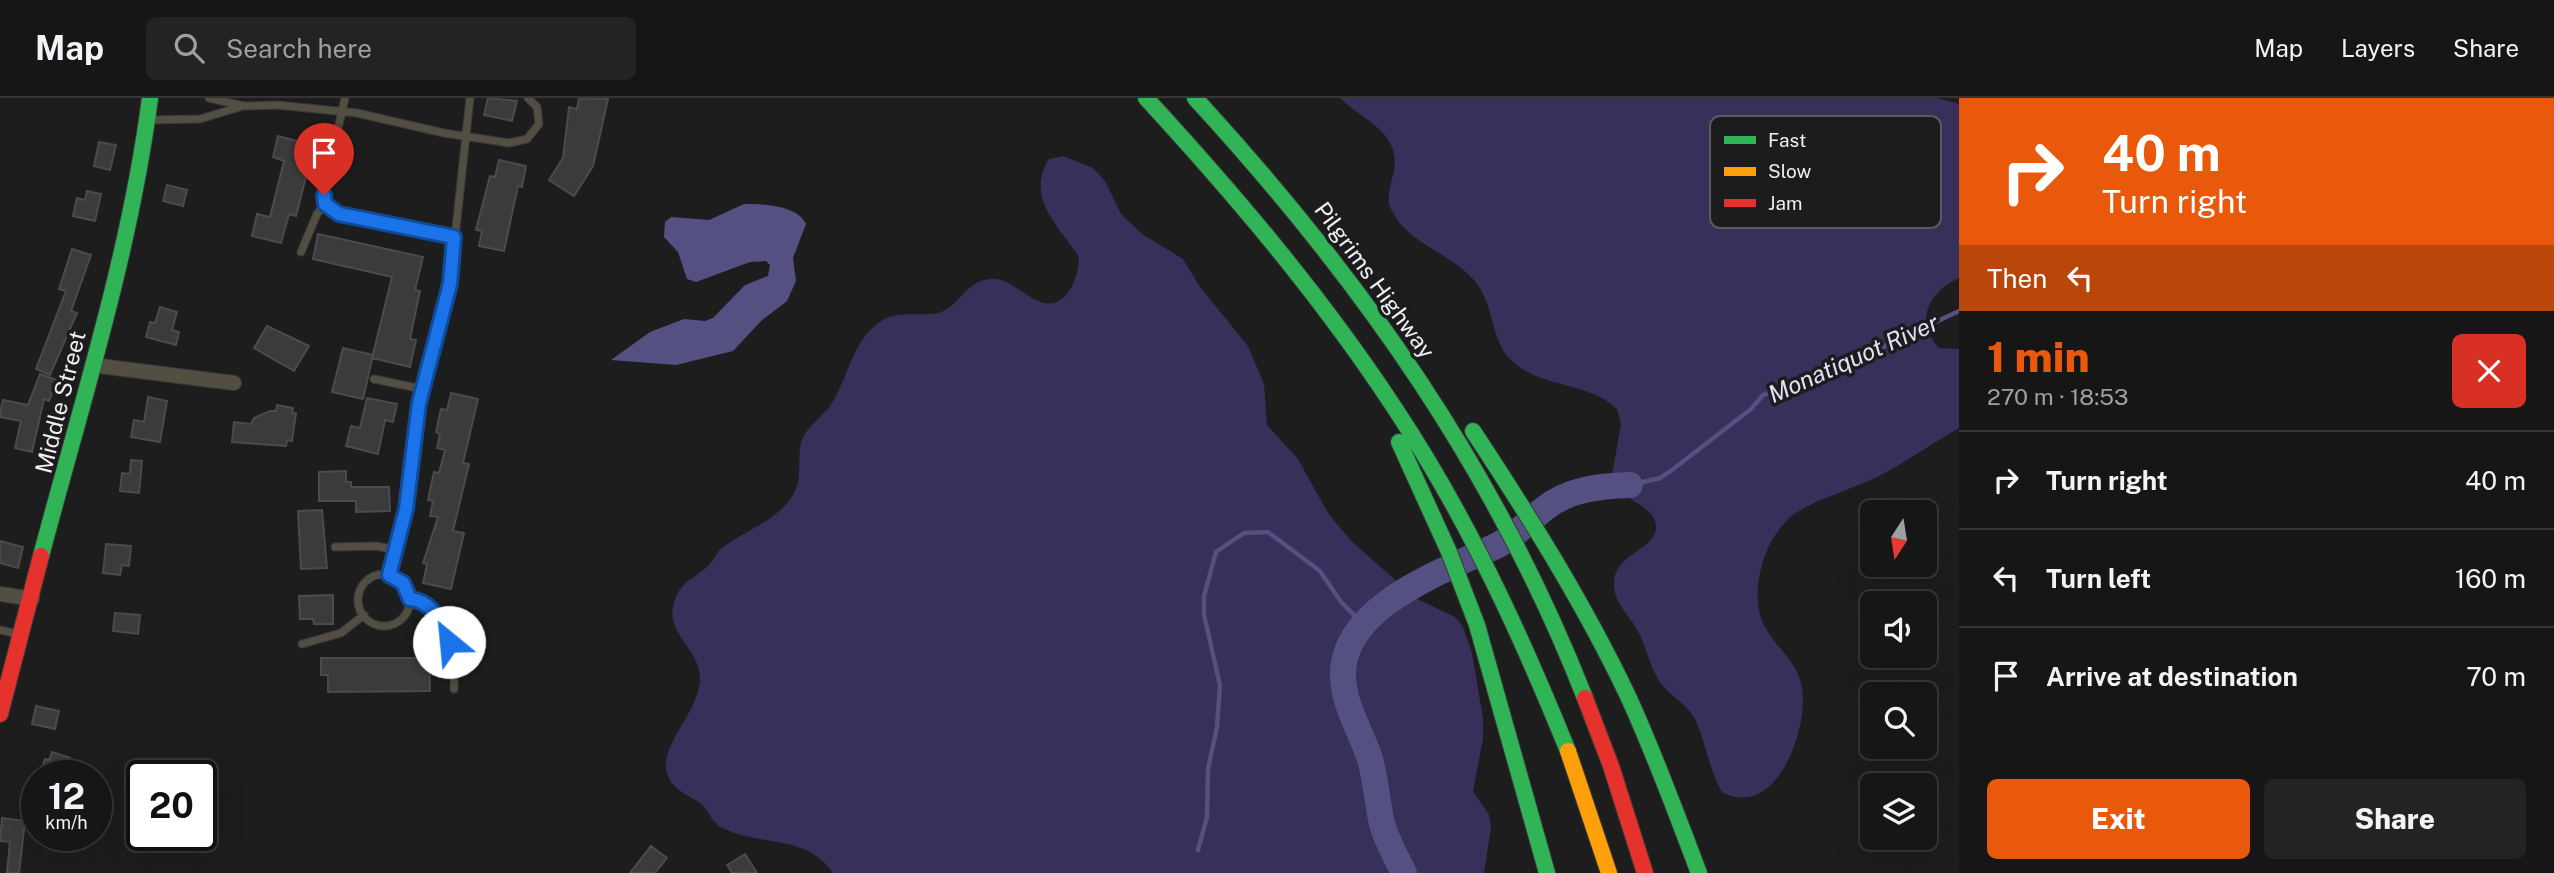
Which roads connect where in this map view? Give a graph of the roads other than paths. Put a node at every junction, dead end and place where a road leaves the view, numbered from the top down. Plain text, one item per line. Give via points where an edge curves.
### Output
1 (150, 98) edge
2 (209, 98) edge
3 (345, 98) edge
4 (470, 98) edge
5 (528, 98) edge
6 (1146, 98) edge
7 (1195, 98) edge
8 (244, 106) junction
9 (342, 111) junction
10 (148, 120) junction
11 (464, 136) junction
12 (325, 204) junction
13 (454, 237) junction
14 (1316, 237) junction
15 (301, 251) dead end
16 (1301, 273) junction
17 (92, 365) junction
18 (374, 379) dead end
19 (234, 383) dead end
20 (422, 389) junction
21 (335, 547) dead end
22 (397, 550) junction
23 (389, 575) junction
24 (0, 594) edge
25 (32, 599) junction
26 (410, 599) junction
27 (364, 615) junction
28 (0, 630) edge
29 (22, 635) junction
30 (302, 644) dead end
31 (454, 689) dead end
32 (0, 714) edge
33 (1547, 873) edge
34 (1609, 873) edge
35 (1645, 873) edge
36 (1699, 873) edge

1 - 10 main road, Middle Street
2 - 8 lane
3 - 9 lane
4 - 11 lane
5 - 11 lane via 540,118 527,139 509,143
6 - 16 main road via 1217,172
7 - 14 main road, Pilgrims Highway
8 - 9 lane
8 - 10 lane via 207,118
9 - 11 lane
9 - 12 lane via 324,190
10 - 17 main road, Middle Street
11 - 13 lane
12 - 13 lane via 345,215
12 - 15 lane
13 - 20 lane via 447,295
14 - 35 main road, Pilgrims Highway via 1403,354 1495,505 1592,718
14 - 36 main road via 1457,408 1553,556 1627,694
16 - 33 main road via 1377,398 1442,536 1469,604
16 - 34 main road via 1383,387 1498,587 1570,757
17 - 19 street
17 - 25 main road, Middle Street
18 - 20 lane
20 - 22 lane
21 - 22 lane
22 - 23 lane
23 - 26 lane via 403,583
23 - 27 lane via 374,576 360,589 357,602
24 - 25 street
25 - 29 main road, Middle Street
26 - 27 lane via 407,613 395,623 377,623
26 - 31 lane via 425,603 443,626 451,650
27 - 30 lane via 341,633
28 - 29 lane
29 - 32 main road, Middle Street

